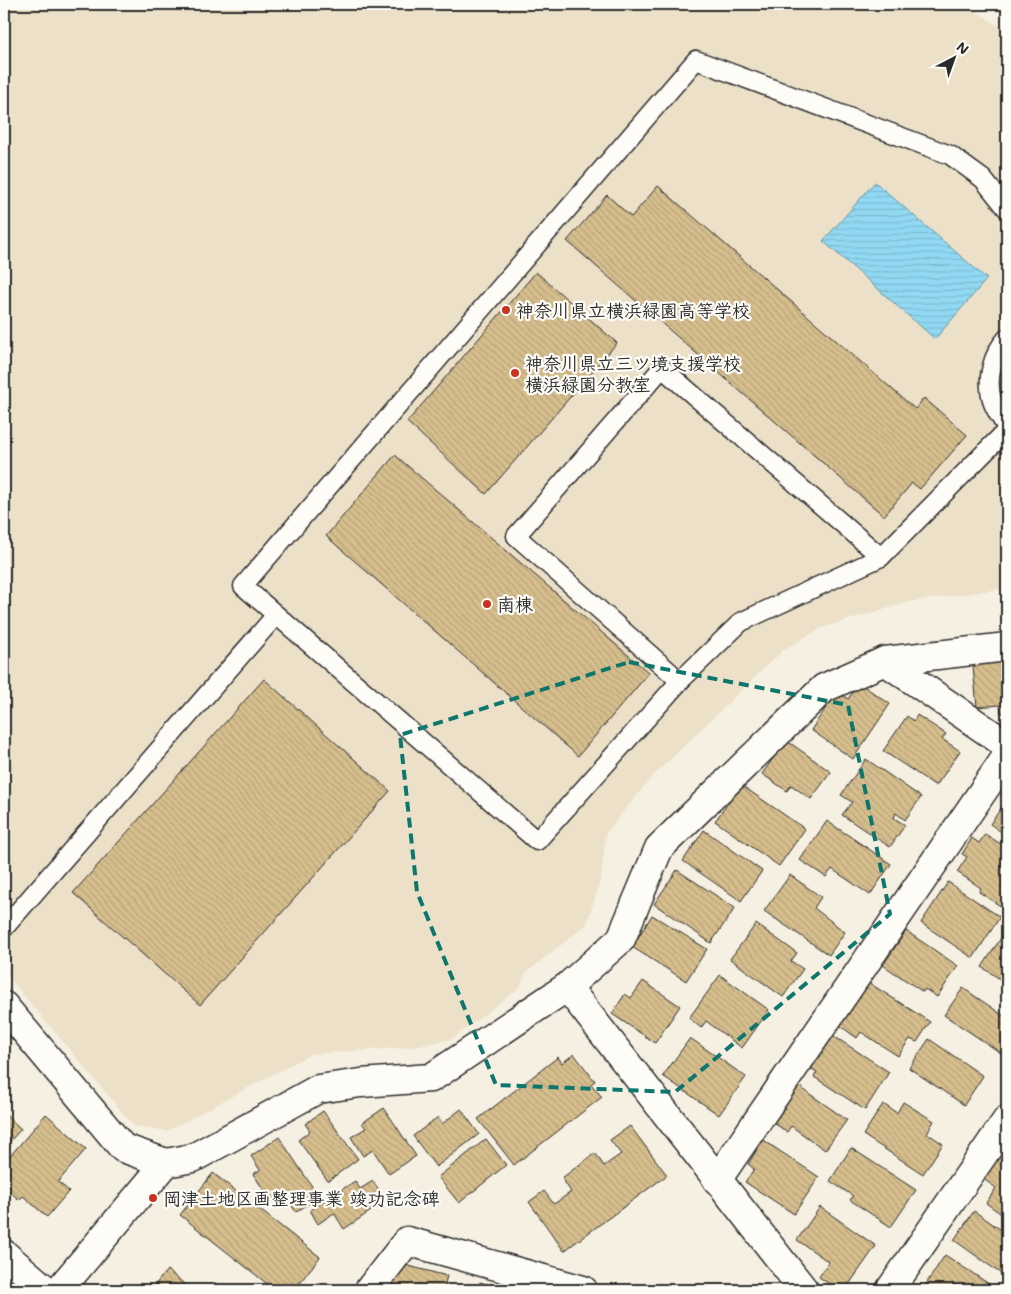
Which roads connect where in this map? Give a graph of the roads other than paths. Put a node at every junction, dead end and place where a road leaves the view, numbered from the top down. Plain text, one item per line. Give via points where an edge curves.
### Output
1 (1007, 209) edge
2 (1007, 338) edge
3 (1007, 429) edge
4 (880, 557) junction
5 (276, 615) junction
6 (1007, 647) edge
7 (885, 661) junction
8 (680, 681) junction
9 (1007, 745) edge
10 (1007, 756) edge
11 (4, 928) edge
12 (566, 987) junction
13 (4, 1006) edge
14 (1007, 1120) edge
15 (166, 1164) junction
16 (717, 1180) junction
17 (4, 1254) edge
18 (46, 1290) edge
19 (59, 1290) edge
20 (369, 1290) edge
21 (583, 1290) edge
22 (804, 1290) edge
23 (890, 1290) edge

1 - 5 lane via 983,179 950,155 696,60 243,586
2 - 3 lane via 998,349 990,374 992,401
3 - 4 lane
4 - 8 lane via 741,622
4 - 8 lane via 662,368 516,536
5 - 8 lane via 538,841
5 - 11 lane
6 - 7 street
7 - 9 street
7 - 12 street via 824,688 659,848 620,939
10 - 16 street
12 - 15 street via 431,1078 318,1090 193,1158
12 - 16 street
13 - 15 street via 123,1148
14 - 23 street
15 - 19 street
16 - 22 street
17 - 18 street
20 - 21 street via 407,1241

